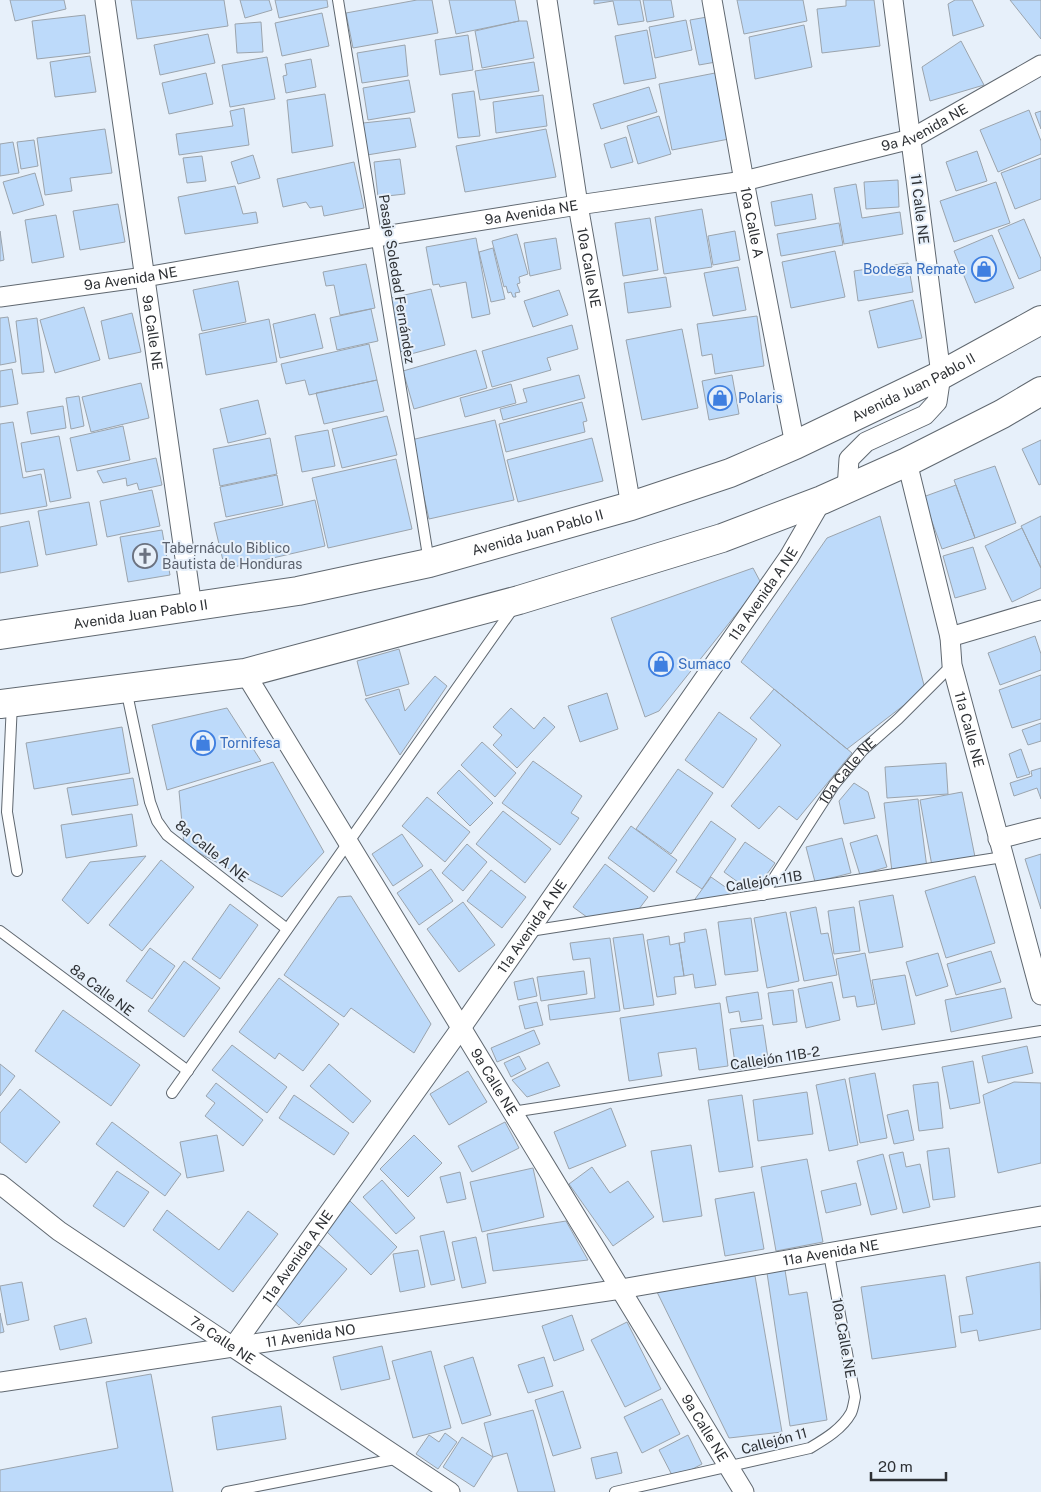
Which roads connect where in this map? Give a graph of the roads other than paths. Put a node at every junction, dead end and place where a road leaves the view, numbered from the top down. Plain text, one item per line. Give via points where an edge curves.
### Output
1 (105, 0) edge
2 (338, 0) edge
3 (547, 0) edge
4 (712, 0) edge
5 (894, 0) edge
6 (1041, 65) edge
7 (911, 139) junction
8 (744, 182) junction
9 (578, 204) junction
10 (377, 237) junction
11 (145, 277) junction
12 (0, 297) edge
13 (1041, 320) edge
14 (941, 375) junction
15 (1041, 391) edge
16 (795, 445) junction
17 (907, 462) junction
18 (847, 489) junction
19 (822, 500) junction
20 (631, 506) junction
21 (429, 563) junction
22 (519, 600) junction
23 (192, 606) junction
24 (1041, 610) edge
25 (0, 636) edge
26 (950, 637) junction
27 (952, 664) junction
28 (245, 673) junction
29 (126, 689) junction
30 (6, 703) edge
31 (1041, 828) edge
32 (349, 842) junction
33 (1000, 848) junction
34 (17, 871) dead end
35 (763, 895) junction
36 (288, 929) junction
37 (0, 931) edge
38 (528, 932) junction
39 (1041, 996) edge
40 (462, 1028) junction
41 (1041, 1031) edge
42 (188, 1071) junction
43 (172, 1093) dead end
44 (512, 1112) junction
45 (0, 1184) edge
46 (1041, 1216) edge
47 (829, 1254) junction
48 (621, 1289) junction
49 (233, 1346) junction
50 (0, 1382) edge
51 (845, 1420) joint
52 (401, 1458) junction
53 (729, 1467) junction
54 (228, 1492) edge
55 (450, 1492) edge
56 (615, 1492) edge
57 (744, 1492) edge

1 - 11 street, 9a Calle NE
2 - 10 lane, Pasaje Soledad Fernández
3 - 9 street, 10a Calle NE
4 - 8 street, 10a Calle A
5 - 7 street, 11 Calle NE
6 - 7 street, 9a Avenida NE
7 - 8 street, 9a Avenida NE
7 - 14 street, 11 Calle NE
8 - 9 street, 9a Avenida NE
8 - 16 street, 10a Calle A
9 - 10 street, 9a Avenida NE
9 - 20 street, 10a Calle NE
10 - 11 street, 9a Avenida NE
10 - 21 lane, Pasaje Soledad Fernández
11 - 12 street, 9a Avenida NE
11 - 23 street, 9a Calle NE
13 - 14 highway, Avenida Juan Pablo II
14 - 16 highway, Avenida Juan Pablo II
14 - 18 street, 11 Calle NE via 937,402 925,415 866,442 849,459
15 - 17 highway
16 - 20 highway, Avenida Juan Pablo II via 730,472
17 - 18 highway
17 - 26 street, 11a Calle NE
18 - 19 highway
19 - 22 highway via 722,538
19 - 38 street, 11a Avenida A NE via 789,557
20 - 21 highway, Avenida Juan Pablo II
21 - 23 highway, Avenida Juan Pablo II via 298,591
22 - 28 highway
22 - 32 lane
23 - 25 highway, Avenida Juan Pablo II
24 - 26 street
26 - 27 street, 11a Calle NE
27 - 33 street, 11a Calle NE
27 - 35 lane, 10a Calle NE via 863,750 834,785
28 - 29 highway
28 - 32 street, 9a Calle NE
29 - 30 highway
29 - 36 lane, 8a Calle A NE via 157,822 167,835
30 - 34 lane via 7,812
31 - 33 street
32 - 36 lane
32 - 40 street, 9a Calle NE
33 - 35 lane, Callejón 11B
33 - 39 street, 11a Calle NE
35 - 38 lane, Callejón 11B
36 - 42 lane
37 - 42 lane, 8a Calle NE
38 - 40 street, 11a Avenida A NE
40 - 44 street, 9a Calle NE
40 - 49 street, 11a Avenida A NE
41 - 44 lane, Callejón 11B-2
42 - 43 lane
44 - 48 street, 9a Calle NE
45 - 49 street, 7a Calle NE via 59,1231
46 - 47 street, 11a Avenida NE
47 - 48 street, 11a Avenida NE
47 - 51 lane, 10a Calle NE via 855,1397 852,1413
48 - 49 street, 11 Avenida NO
48 - 53 street, 9a Calle NE
49 - 50 street, 11 Avenida NO
49 - 52 street, 7a Calle NE
51 - 53 lane, Callejón 11 via 830,1436 810,1448
52 - 54 lane
52 - 55 street, 7a Calle NE
53 - 56 lane, Callejón 11
53 - 57 street, 9a Calle NE

